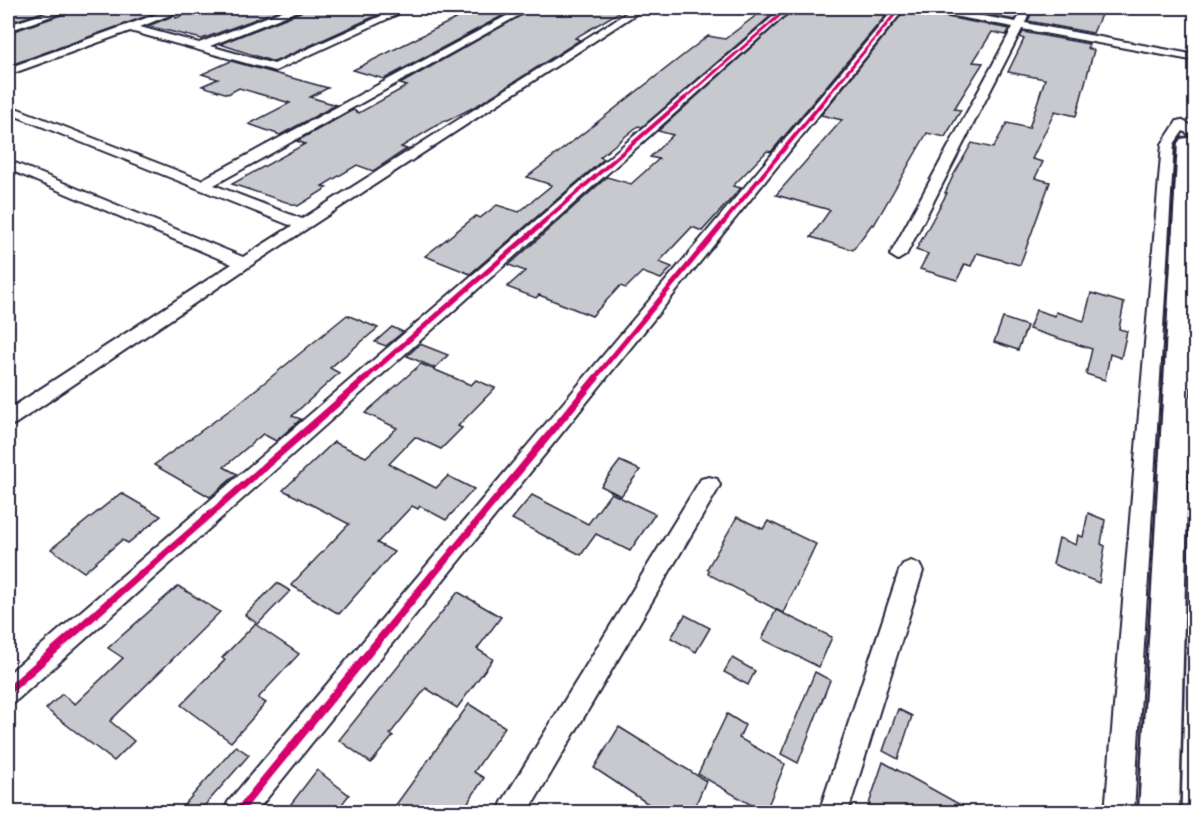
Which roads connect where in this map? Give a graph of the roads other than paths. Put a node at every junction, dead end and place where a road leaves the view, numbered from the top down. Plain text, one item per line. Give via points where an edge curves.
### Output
1 (70, 8) edge
2 (182, 8) edge
3 (297, 8) edge
4 (406, 8) edge
5 (527, 8) edge
6 (640, 8) edge
7 (788, 8) edge
8 (900, 8) edge
9 (926, 8) edge
10 (1028, 8) edge
11 (1018, 25) junction
12 (128, 27) junction
13 (8, 28) edge
14 (199, 47) junction
15 (1196, 58) edge
16 (8, 72) edge
17 (8, 109) edge
18 (1196, 134) edge
19 (1196, 144) edge
20 (8, 164) edge
21 (203, 185) junction
22 (303, 225) junction
23 (898, 255) dead end
24 (244, 263) junction
25 (8, 419) edge
26 (709, 485) dead end
27 (911, 571) dead end
28 (8, 691) edge
29 (237, 813) edge
30 (512, 813) edge
31 (833, 813) edge
32 (1119, 813) edge
33 (1159, 813) edge

1 - 13 street
2 - 12 street
3 - 14 street
4 - 14 street via 275,68
5 - 21 street
6 - 22 street
7 - 28 street
8 - 29 street
9 - 11 street
10 - 11 street
11 - 15 street
11 - 23 street
12 - 14 street
12 - 16 street
17 - 21 street
18 - 32 street via 1181,124 1168,144
19 - 33 main road via 1187,144
20 - 24 street
21 - 22 street
22 - 24 street
24 - 25 street
26 - 30 street
27 - 31 street

